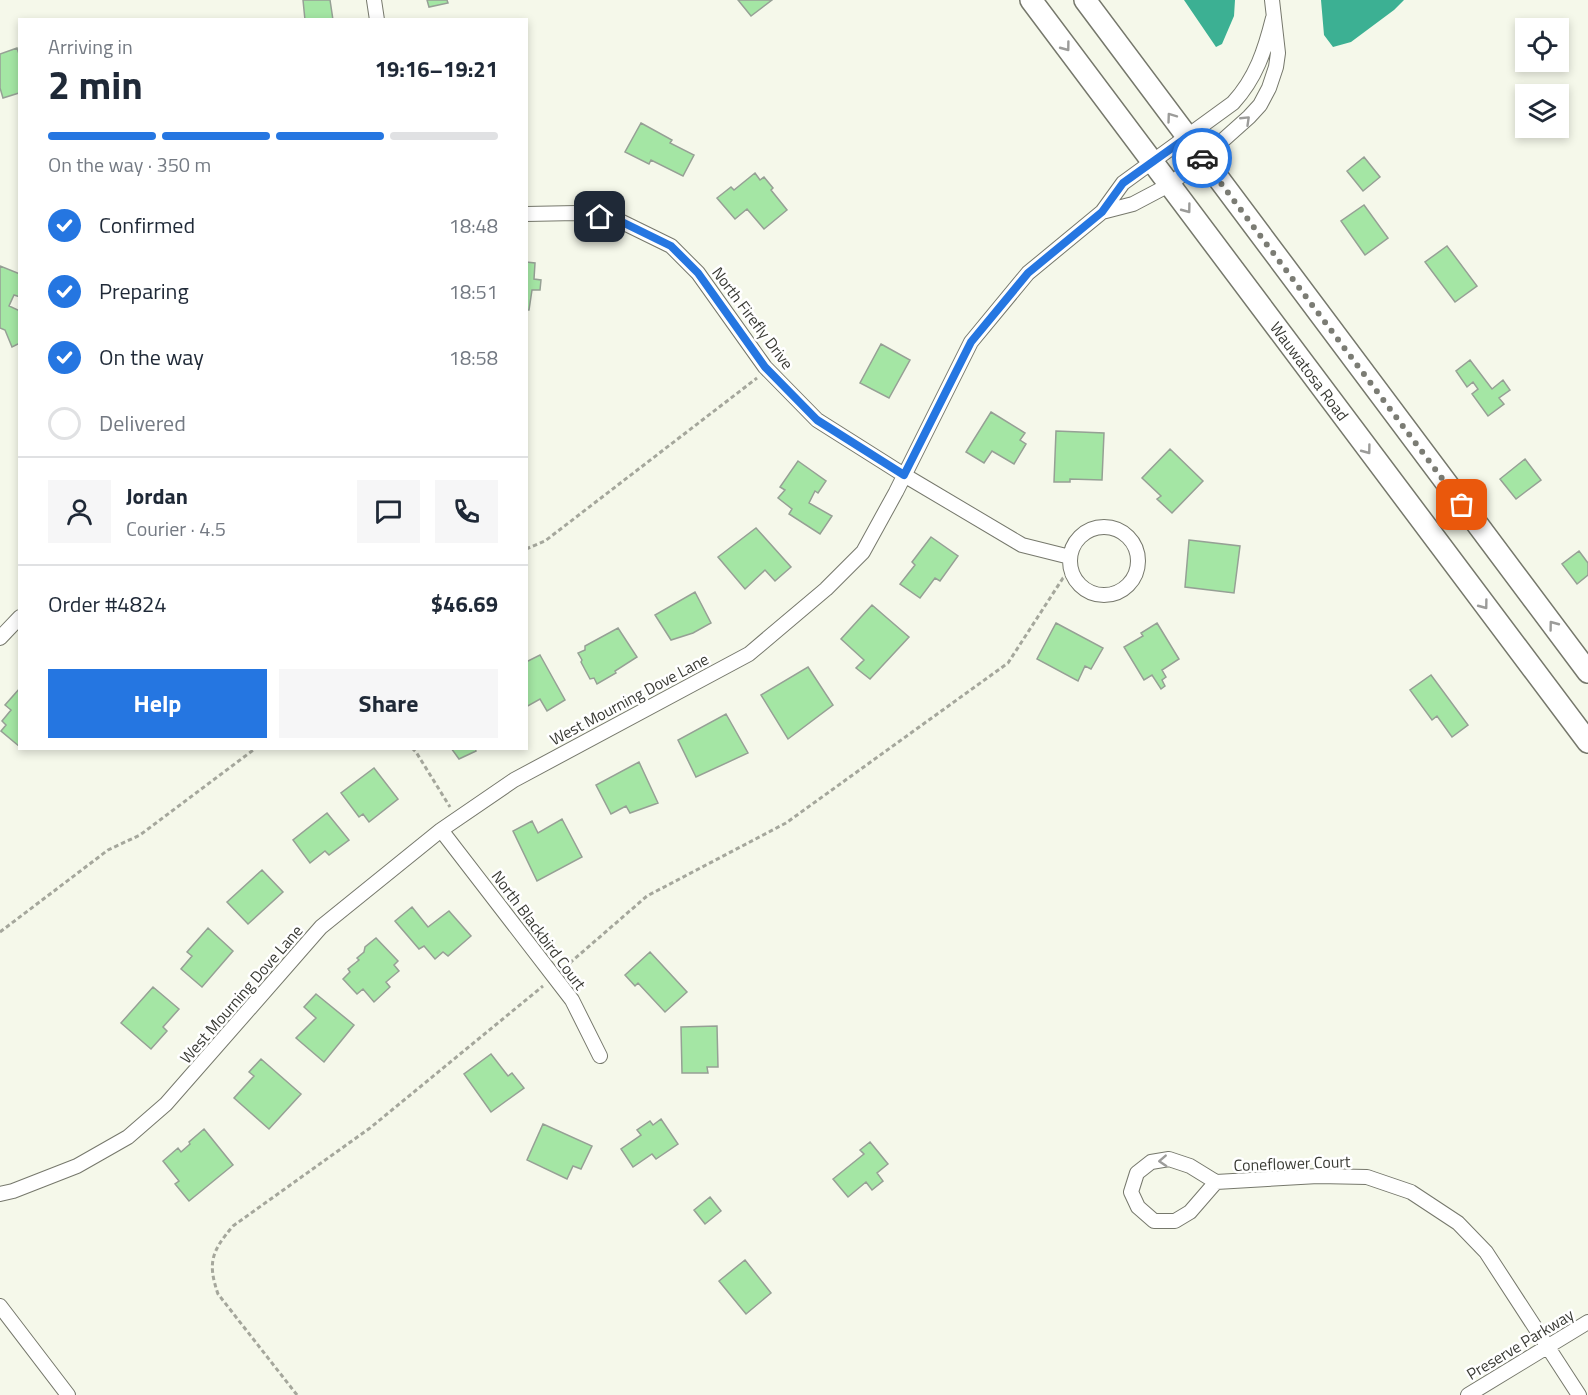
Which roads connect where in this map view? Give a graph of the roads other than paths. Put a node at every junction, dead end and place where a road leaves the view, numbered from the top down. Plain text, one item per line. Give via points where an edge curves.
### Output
1 (374, 0) edge
2 (1031, 0) edge
3 (1085, 0) edge
4 (1272, 0) edge
5 (377, 18) edge
6 (1273, 18) junction
7 (1186, 138) junction
8 (1202, 159) junction
9 (1152, 162) junction
10 (1169, 184) junction
11 (1102, 212) junction
12 (528, 214) edge
13 (904, 475) junction
14 (1070, 557) junction
15 (18, 619) edge
16 (0, 638) edge
17 (1588, 672) edge
18 (1588, 742) edge
19 (441, 830) junction
20 (600, 1056) dead end
21 (1216, 1182) junction
22 (0, 1194) edge
23 (0, 1306) edge
24 (1588, 1322) edge
25 (1546, 1346) junction
26 (68, 1395) edge
27 (1468, 1395) edge
28 (1579, 1395) edge

1 - 5 street
2 -> 9 main road, Wauwatosa Road
7 -> 3 main road
4 - 6 street
6 - 7 street via 1258,66 1243,92
8 -> 6 street via 1249,117 1269,88 1278,53
7 - 8 main road
7 - 9 street
8 - 10 street
17 -> 8 main road
9 - 10 main road, Wauwatosa Road
9 - 11 street via 1123,183
10 - 11 street via 1133,204
10 -> 18 main road, Wauwatosa Road
11 - 13 street, West Mourning Dove Lane via 1028,273 971,342
12 - 13 street, North Firefly Drive via 578,213 622,222 671,246 698,273 768,369 817,420
13 - 14 street, North Firefly Drive via 1022,545
13 - 19 street, West Mourning Dove Lane via 863,552 826,589 748,654 514,780
14 - 14 street via 1080,537 1101,527 1112,528 1131,540 1138,562 1130,582 1112,594 1090,592 1081,586 1072,572
15 - 16 street
19 - 20 street, North Blackbird Court via 572,1000
19 - 22 street, West Mourning Dove Lane via 321,927 166,1104 128,1137 77,1166
21 -> 21 street, Coneflower Court via 1169,1158 1150,1162 1137,1173 1131,1192 1138,1207 1154,1221 1175,1221 1190,1212
21 - 25 street, Coneflower Court via 1367,1177 1411,1192 1458,1223 1486,1252
23 - 26 street
24 - 25 street, Preserve Parkway
25 - 27 street, Preserve Parkway
25 - 28 street, Coneflower Court

